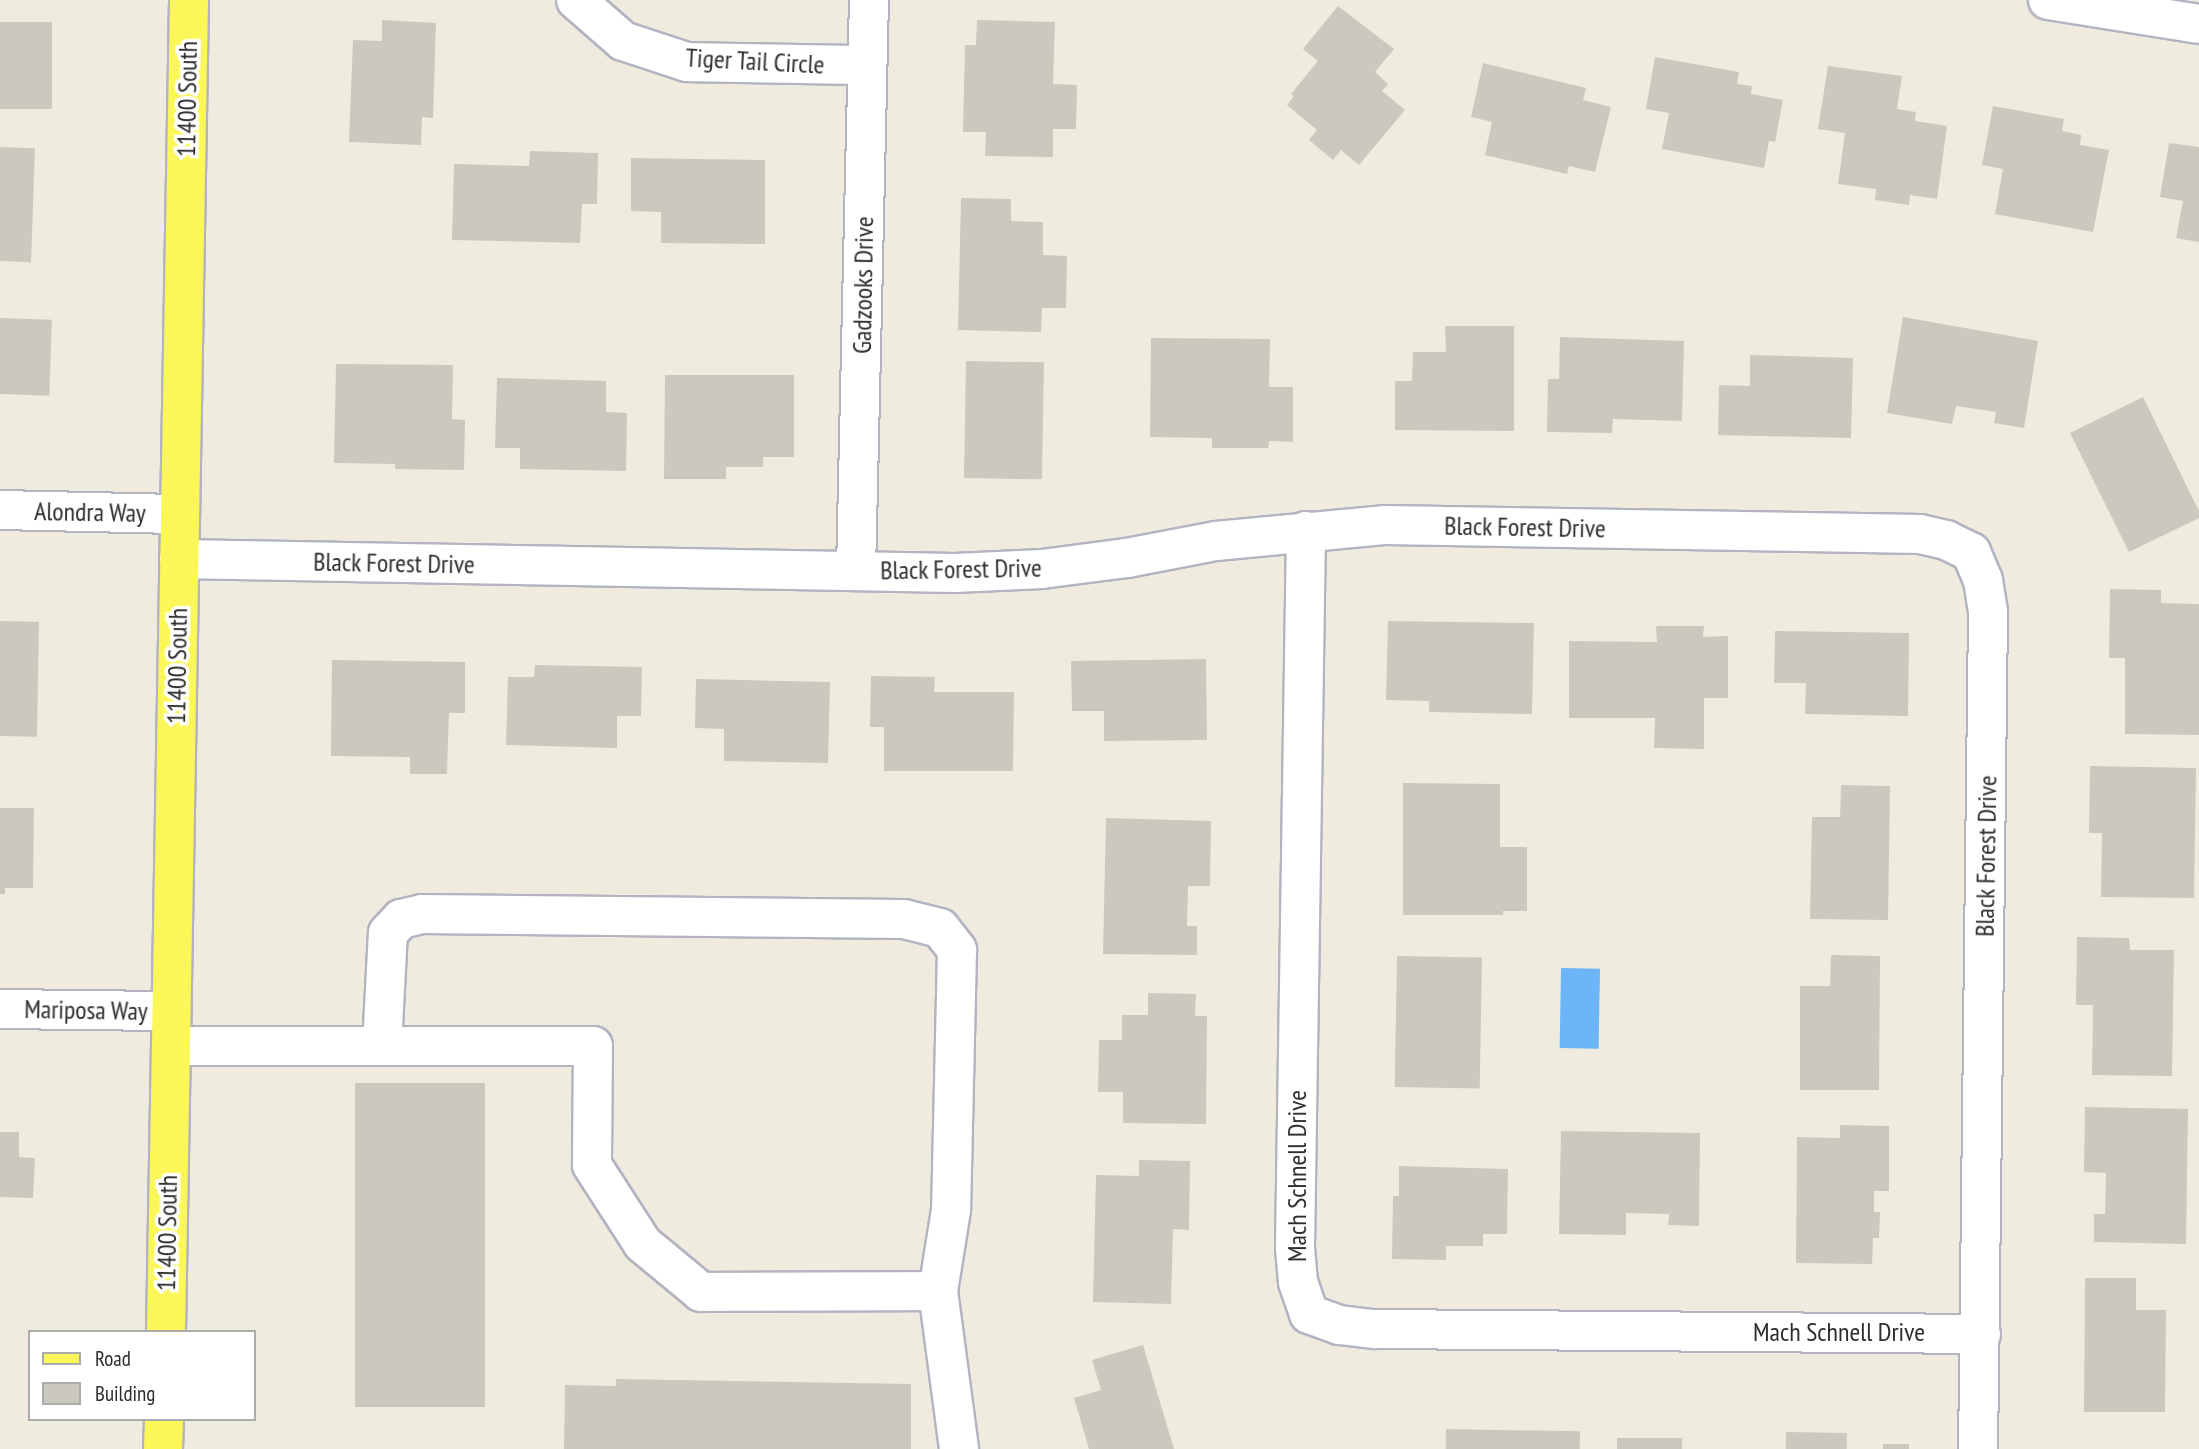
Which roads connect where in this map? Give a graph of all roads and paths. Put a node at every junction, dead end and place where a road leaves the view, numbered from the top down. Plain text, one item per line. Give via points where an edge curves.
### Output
1 (189, 0) edge
2 (576, 0) edge
3 (869, 0) edge
4 (2048, 0) edge
5 (2199, 24) edge
6 (867, 65) junction
7 (0, 510) edge
8 (180, 514) junction
9 (1306, 531) junction
10 (179, 559) junction
11 (856, 571) junction
12 (0, 1009) edge
13 (171, 1028) junction
14 (382, 1046) junction
15 (938, 1291) junction
16 (166, 1330) edge
17 (1981, 1334) junction
18 (164, 1421) edge
19 (163, 1449) edge
20 (959, 1449) edge
21 (1978, 1449) edge

1 - 8 main road, 11400 South
2 - 6 street, Tiger Tail Circle via 623,41 687,62
3 - 6 street, Gadzooks Drive
4 - 5 street
6 - 11 street, Gadzooks Drive
7 - 8 street, Alondra Way
8 - 10 main road, 11400 South
9 - 11 street, Black Forest Drive via 1042,569
9 - 17 street, Black Forest Drive via 1386,525 1920,534 1970,552 1983,580 1988,612
9 - 17 street, Mach Schnell Drive via 1294,1248 1298,1282 1309,1314 1340,1325 1375,1329
10 - 11 street, Black Forest Drive
10 - 13 main road, 11400 South
12 - 13 street, Mariposa Way
13 - 14 street, Mariposa Way
13 - 16 main road, 11400 South
14 - 15 street, Mariposa Way via 593,1046 592,1165 643,1244 701,1292
14 - 15 street via 388,933 401,919 422,914 904,919 940,928 957,950 951,1210
15 - 20 street
17 - 21 street, Black Forest Drive
18 - 19 main road

